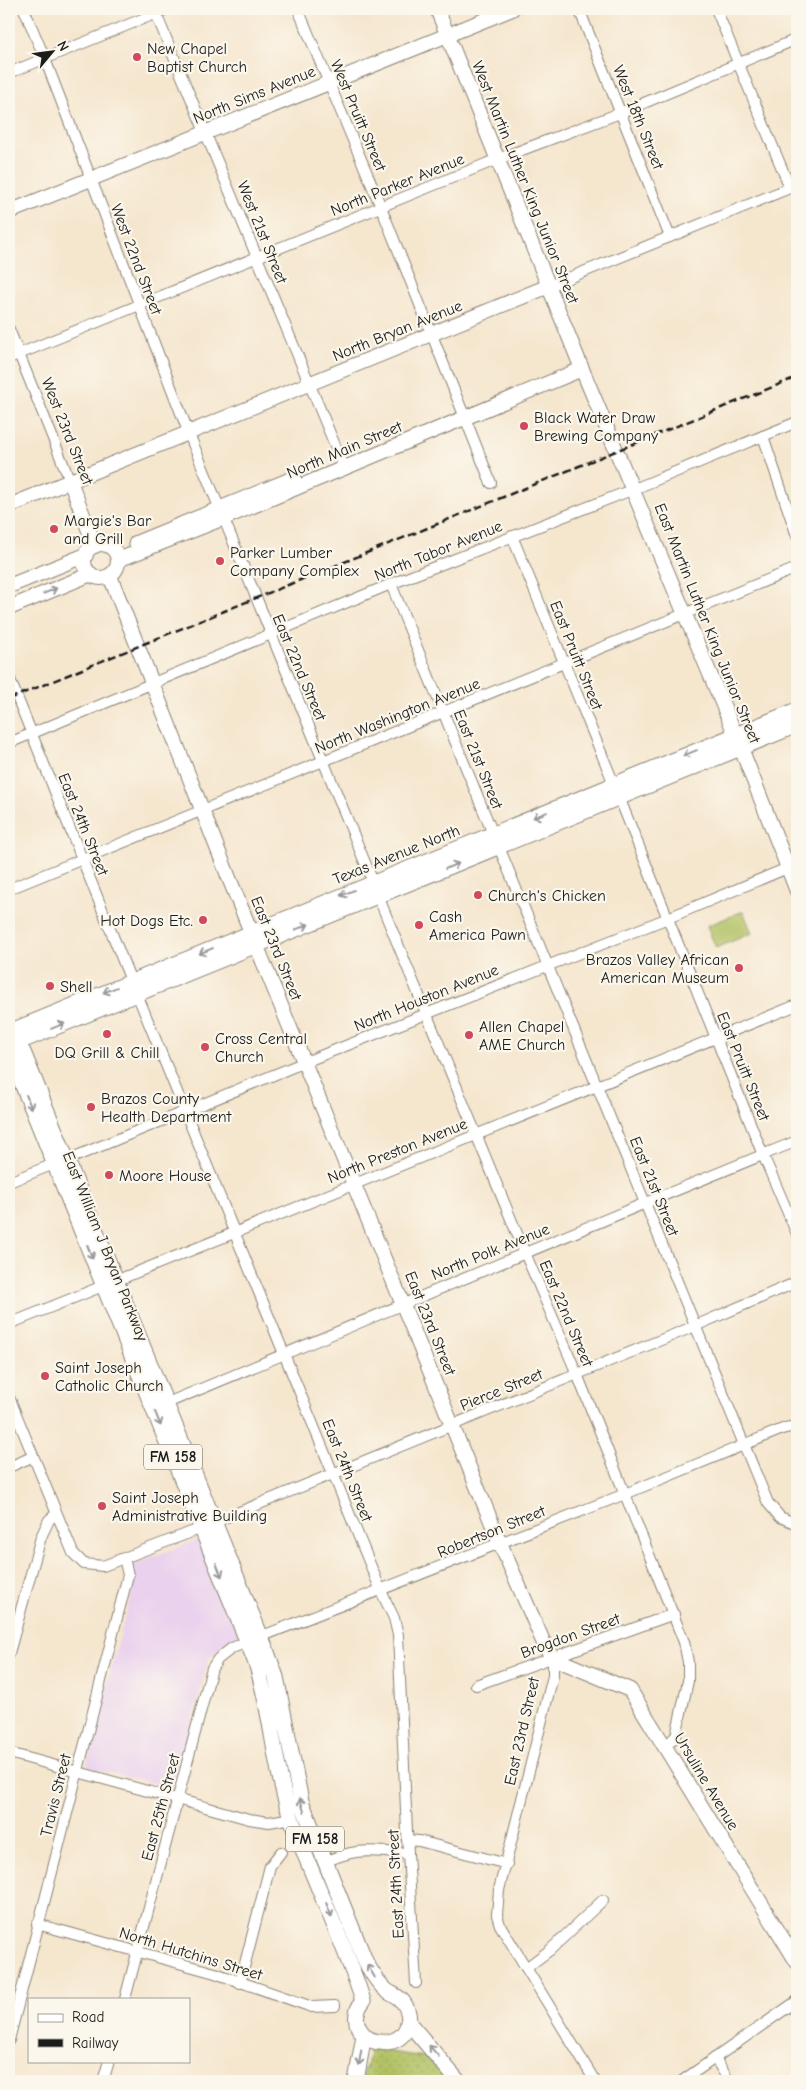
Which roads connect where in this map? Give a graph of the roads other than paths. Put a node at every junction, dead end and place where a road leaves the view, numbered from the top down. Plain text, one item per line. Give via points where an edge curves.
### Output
1 (24, 9) edge
2 (167, 9) edge
3 (298, 9) edge
4 (437, 9) edge
5 (512, 9) edge
6 (579, 9) edge
7 (716, 9) edge
8 (155, 11) edge
9 (447, 35) junction
10 (797, 39) edge
11 (45, 59) junction
12 (739, 63) junction
13 (9, 74) edge
14 (329, 82) junction
15 (620, 113) junction
16 (206, 132) junction
17 (498, 158) junction
18 (91, 179) junction
19 (794, 187) edge
20 (381, 208) junction
21 (9, 212) edge
22 (670, 237) junction
23 (256, 257) junction
24 (549, 286) junction
25 (138, 305) junction
26 (9, 329) edge
27 (432, 334) junction
28 (14, 356) edge
29 (581, 366) junction
30 (310, 384) junction
31 (463, 413) junction
32 (797, 422) edge
33 (189, 434) junction
34 (763, 436) junction
35 (343, 463) junction
36 (70, 481) junction
37 (491, 483) dead end
38 (634, 489) junction
39 (9, 506) edge
40 (222, 513) junction
41 (512, 536) junction
42 (797, 536) edge
43 (91, 550) junction
44 (116, 556) junction
45 (797, 568) edge
46 (91, 574) junction
47 (110, 576) junction
48 (391, 584) junction
49 (9, 586) edge
50 (9, 608) edge
51 (685, 613) junction
52 (270, 635) junction
53 (565, 662) junction
54 (9, 677) edge
55 (152, 684) junction
56 (797, 710) edge
57 (444, 712) junction
58 (797, 725) edge
59 (32, 733) junction
60 (738, 741) junction
61 (9, 743) edge
62 (323, 761) junction
63 (616, 791) junction
64 (202, 810) junction
65 (496, 840) junction
66 (82, 860) junction
67 (792, 866) edge
68 (9, 889) edge
69 (375, 889) junction
70 (797, 891) edge
71 (668, 918) junction
72 (254, 938) junction
73 (547, 964) junction
74 (134, 988) junction
75 (797, 1005) edge
76 (426, 1014) junction
77 (717, 1037) junction
78 (10, 1039) edge
79 (305, 1062) junction
80 (598, 1087) junction
81 (185, 1110) junction
82 (477, 1134) junction
83 (797, 1142) edge
84 (763, 1155) junction
85 (61, 1162) junction
86 (9, 1182) edge
87 (355, 1183) junction
88 (646, 1204) junction
89 (235, 1233) junction
90 (797, 1234) edge
91 (525, 1253) junction
92 (797, 1282) edge
93 (110, 1283) junction
94 (404, 1303) junction
95 (9, 1324) edge
96 (695, 1326) junction
97 (284, 1355) junction
98 (577, 1374) junction
99 (9, 1397) edge
100 (167, 1403) junction
101 (452, 1424) junction
102 (797, 1426) edge
103 (744, 1446) junction
104 (32, 1457) junction
105 (9, 1467) edge
106 (332, 1473) junction
107 (625, 1494) junction
108 (56, 1514) junction
109 (797, 1524) edge
110 (208, 1525) junction
111 (500, 1542) junction
112 (124, 1558) junction
113 (381, 1591) junction
114 (674, 1614) junction
115 (255, 1640) junction
116 (9, 1653) edge
117 (553, 1658) junction
118 (476, 1685) dead end
119 (666, 1746) junction
120 (9, 1753) edge
121 (76, 1772) junction
122 (178, 1800) junction
123 (292, 1818) junction
124 (407, 1840) junction
125 (281, 1852) dead end
126 (408, 1853) junction
127 (325, 1862) junction
128 (507, 1864) junction
129 (603, 1900) dead end
130 (37, 1924) junction
131 (137, 1950) junction
132 (797, 1962) edge
133 (526, 1968) junction
134 (240, 1983) junction
135 (416, 1983) dead end
136 (388, 1992) junction
137 (125, 1998) edge
138 (363, 2001) junction
139 (797, 2001) edge
140 (335, 2006) dead end
141 (408, 2022) junction
142 (364, 2035) junction
143 (9, 2040) edge
144 (715, 2058) junction
145 (109, 2062) edge
146 (103, 2081) edge
147 (356, 2081) edge
148 (458, 2081) edge
149 (595, 2081) edge
150 (682, 2081) edge
151 (729, 2081) edge

1 - 11 street, West 22nd Street
2 - 8 street
3 - 14 street, West Pruitt Street
4 - 9 street, West Martin Luther King Junior Street
5 - 9 street, North Sims Avenue
6 - 15 street, West 18th Street
7 - 12 street
8 - 11 street
8 - 16 street, West 21st Street
9 - 14 street, North Sims Avenue
9 - 17 street, West Martin Luther King Junior Street
10 - 12 street, North Parker Avenue
11 - 13 street
11 - 18 street, West 22nd Street
12 - 15 street, North Parker Avenue
12 - 19 street
14 - 16 street, North Sims Avenue
14 - 20 street, West Pruitt Street
15 - 17 street, North Parker Avenue
15 - 22 street, West 18th Street
16 - 18 street, North Sims Avenue
16 - 23 street, West 21st Street
17 - 20 street, North Parker Avenue
17 - 24 street, West Martin Luther King Junior Street
18 - 21 street, North Sims Avenue
18 - 25 street, West 22nd Street
19 - 22 street, North Bryan Avenue
20 - 23 street, North Parker Avenue
20 - 27 street, West Pruitt Street
22 - 24 street, North Bryan Avenue
23 - 25 street, North Parker Avenue
23 - 30 street, West 21st Street
24 - 27 street, North Bryan Avenue
24 - 29 street, West Martin Luther King Junior Street
25 - 28 street, North Parker Avenue
25 - 33 street, West 22nd Street
26 - 28 street, West 23rd Street
27 - 30 street, North Bryan Avenue
27 - 31 street, West Pruitt Street
28 - 36 street, West 23rd Street
29 - 31 street, North Main Street
29 - 38 street, East Martin Luther King Junior Street
30 - 33 street, North Bryan Avenue
30 - 35 street, West 21st Street
31 - 35 street, North Main Street
31 - 37 street, West Pruitt Street
32 - 34 street, North Tabor Avenue
33 - 36 street, North Bryan Avenue
33 - 40 street, West 22nd Street
34 - 38 street, North Tabor Avenue
34 - 42 street
35 - 40 street, North Main Street
36 - 39 street, North Bryan Avenue
36 - 43 street, West 23rd Street
38 - 41 street, North Tabor Avenue
38 - 51 street, East Martin Luther King Junior Street
40 - 44 street, North Main Street
40 - 52 street, East 22nd Street
41 - 48 street, North Tabor Avenue
41 - 53 street, East Pruitt Street
43 - 44 street via 106,545
43 - 46 street via 85,565
43 - 49 street
44 - 47 street via 116,570
45 - 51 street, North Washington Avenue
46 - 47 street via 99,578
50 -> 46 street
47 - 55 street, East 23rd Street
48 - 52 street, North Tabor Avenue
48 - 57 street, East 21st Street
51 - 53 street, North Washington Avenue
51 - 60 street, East Martin Luther King Junior Street
52 - 55 street, North Tabor Avenue
52 - 62 street, East 22nd Street
53 - 57 street, North Washington Avenue
53 - 63 street, East Pruitt Street
54 - 59 street, East 24th Street
55 - 59 street, North Tabor Avenue
55 - 64 street, East 23rd Street
56 - 60 main road, Texas Avenue North
57 - 62 street, North Washington Avenue
57 - 65 street, East 21st Street
58 - 60 main road, Texas Avenue North
59 - 61 street, North Tabor Avenue
59 - 66 street, East 24th Street
60 - 63 main road, Texas Avenue North
60 - 67 street, East Martin Luther King Junior Street
62 - 64 street, North Washington Avenue
62 - 69 street, East 22nd Street
63 - 65 main road, Texas Avenue North
63 - 71 street, East Pruitt Street
64 - 66 street, North Washington Avenue
64 - 72 street, East 23rd Street
65 - 69 main road, Texas Avenue North
65 - 73 street, East 21st Street
66 - 68 street, North Washington Avenue
66 - 74 street, East 24th Street
67 - 70 street, East Martin Luther King Junior Street
67 - 71 street, North Houston Avenue
69 - 72 main road, Texas Avenue North
69 - 76 street, East 22nd Street
71 - 73 street, North Houston Avenue
71 - 77 street, East Pruitt Street
72 - 74 main road, Texas Avenue North
72 - 79 street, East 23rd Street
73 - 76 street, North Houston Avenue
73 - 80 street, East 21st Street
74 - 78 main road, Texas Avenue North
74 - 81 street, East 24th Street
75 - 77 street, North Preston Avenue
76 - 79 street, North Houston Avenue
76 - 82 street, East 22nd Street
77 - 80 street, North Preston Avenue
77 - 84 street, East Pruitt Street
78 - 85 main road, East William J Bryan Parkway / FM 158 via 11,1056
79 - 81 street, North Houston Avenue
79 - 87 street, East 23rd Street
80 - 82 street, North Preston Avenue
80 - 88 street, East 21st Street
81 - 85 street, North Houston Avenue
81 - 89 street, East 24th Street
82 - 87 street, North Preston Avenue
82 - 91 street, East 22nd Street
83 - 84 street, North Polk Avenue
84 - 88 street, North Polk Avenue
84 - 90 street, East Pruitt Street
85 - 86 street, North Houston Avenue
85 - 93 main road, East William J Bryan Parkway / FM 158
87 - 89 street, North Preston Avenue
87 - 94 street, East 23rd Street
88 - 91 street, North Polk Avenue
88 - 96 street, East 21st Street
89 - 93 street, North Preston Avenue
89 - 97 street, East 24th Street
91 - 94 street, North Polk Avenue
91 - 98 street, East 22nd Street
92 - 96 street, Pierce Street
93 - 95 street, North Preston Avenue
93 - 100 main road, East William J Bryan Parkway / FM 158
93 -> 110 main road, East William J Bryan Parkway / FM 158
94 - 97 street, North Polk Avenue
94 - 101 street, East 23rd Street
96 - 98 street, Pierce Street
96 - 103 street, East 21st Street
97 - 100 street, North Polk Avenue
97 - 106 street, East 24th Street
98 - 101 street, Pierce Street
98 - 107 street, East 22nd Street
99 - 104 street, Pierce Street
100 - 110 main road, East William J Bryan Parkway / FM 158
101 - 106 street, Pierce Street
101 - 111 street, East 23rd Street
102 - 103 street, Robertson Street
103 - 107 street, Robertson Street
103 - 109 street, East 21st Street via 768,1503 775,1513
104 - 105 street
104 - 108 street, Pierce Street
106 - 110 street, Pierce Street
106 - 113 street, East 24th Street
107 - 111 street, Robertson Street
107 - 114 street, East 22nd Street
108 - 112 street, Pierce Street via 73,1553 84,1564 103,1566
108 - 116 street via 49,1520 41,1537
110 - 112 street, Pierce Street
110 - 115 main road, East William J Bryan Parkway / FM 158
111 - 113 street, Robertson Street
111 - 117 street, East 23rd Street
112 - 121 street, Travis Street via 128,1575
113 - 115 street, Robertson Street
113 - 124 street, East 24th Street via 398,1635
114 - 117 street, Brogdon Street
114 - 119 street, East 22nd Street via 684,1642 688,1681 676,1736
115 - 122 street, East 25th Street via 232,1648 212,1668
115 - 123 main road, East William J Bryan Parkway / FM 158 via 283,1788
127 -> 115 main road, East William J Bryan Parkway / FM 158 via 301,1801 276,1677
117 - 118 street, Brogdon Street
117 - 119 street, Ursuline Avenue via 630,1690
117 - 128 street, East 23rd Street via 553,1676
119 - 132 street, Ursuline Avenue
120 - 121 street
121 - 122 street
121 - 130 street, Travis Street
122 - 123 street via 269,1822
122 - 131 street, East 25th Street
123 -> 138 main road, East William J Bryan Parkway / FM 158
124 - 126 street, East 24th Street
124 - 128 street
125 - 134 street via 270,1866
126 - 127 street via 357,1850
126 - 135 street, East 24th Street
136 -> 127 main road, East William J Bryan Parkway / FM 158 via 366,1964
128 - 133 street, East 23rd Street via 499,1890 497,1915
129 - 133 street
130 - 131 street, North Hutchins Street
130 - 143 street, Travis Street
131 - 134 street, North Hutchins Street via 214,1972
131 - 137 street, East 25th Street
133 - 149 street, East 23rd Street
134 - 140 street, North Hutchins Street via 312,2008
136 - 138 main road via 377,1993
136 - 141 main road, East William J Bryan Parkway / FM 158 via 404,2003
138 - 142 main road via 356,2019
139 - 144 street
141 - 142 main road via 405,2032 394,2041 379,2042
148 -> 141 main road, East William J Bryan Parkway / FM 158
142 -> 147 main road
144 - 150 street
144 - 151 street
145 - 146 street

